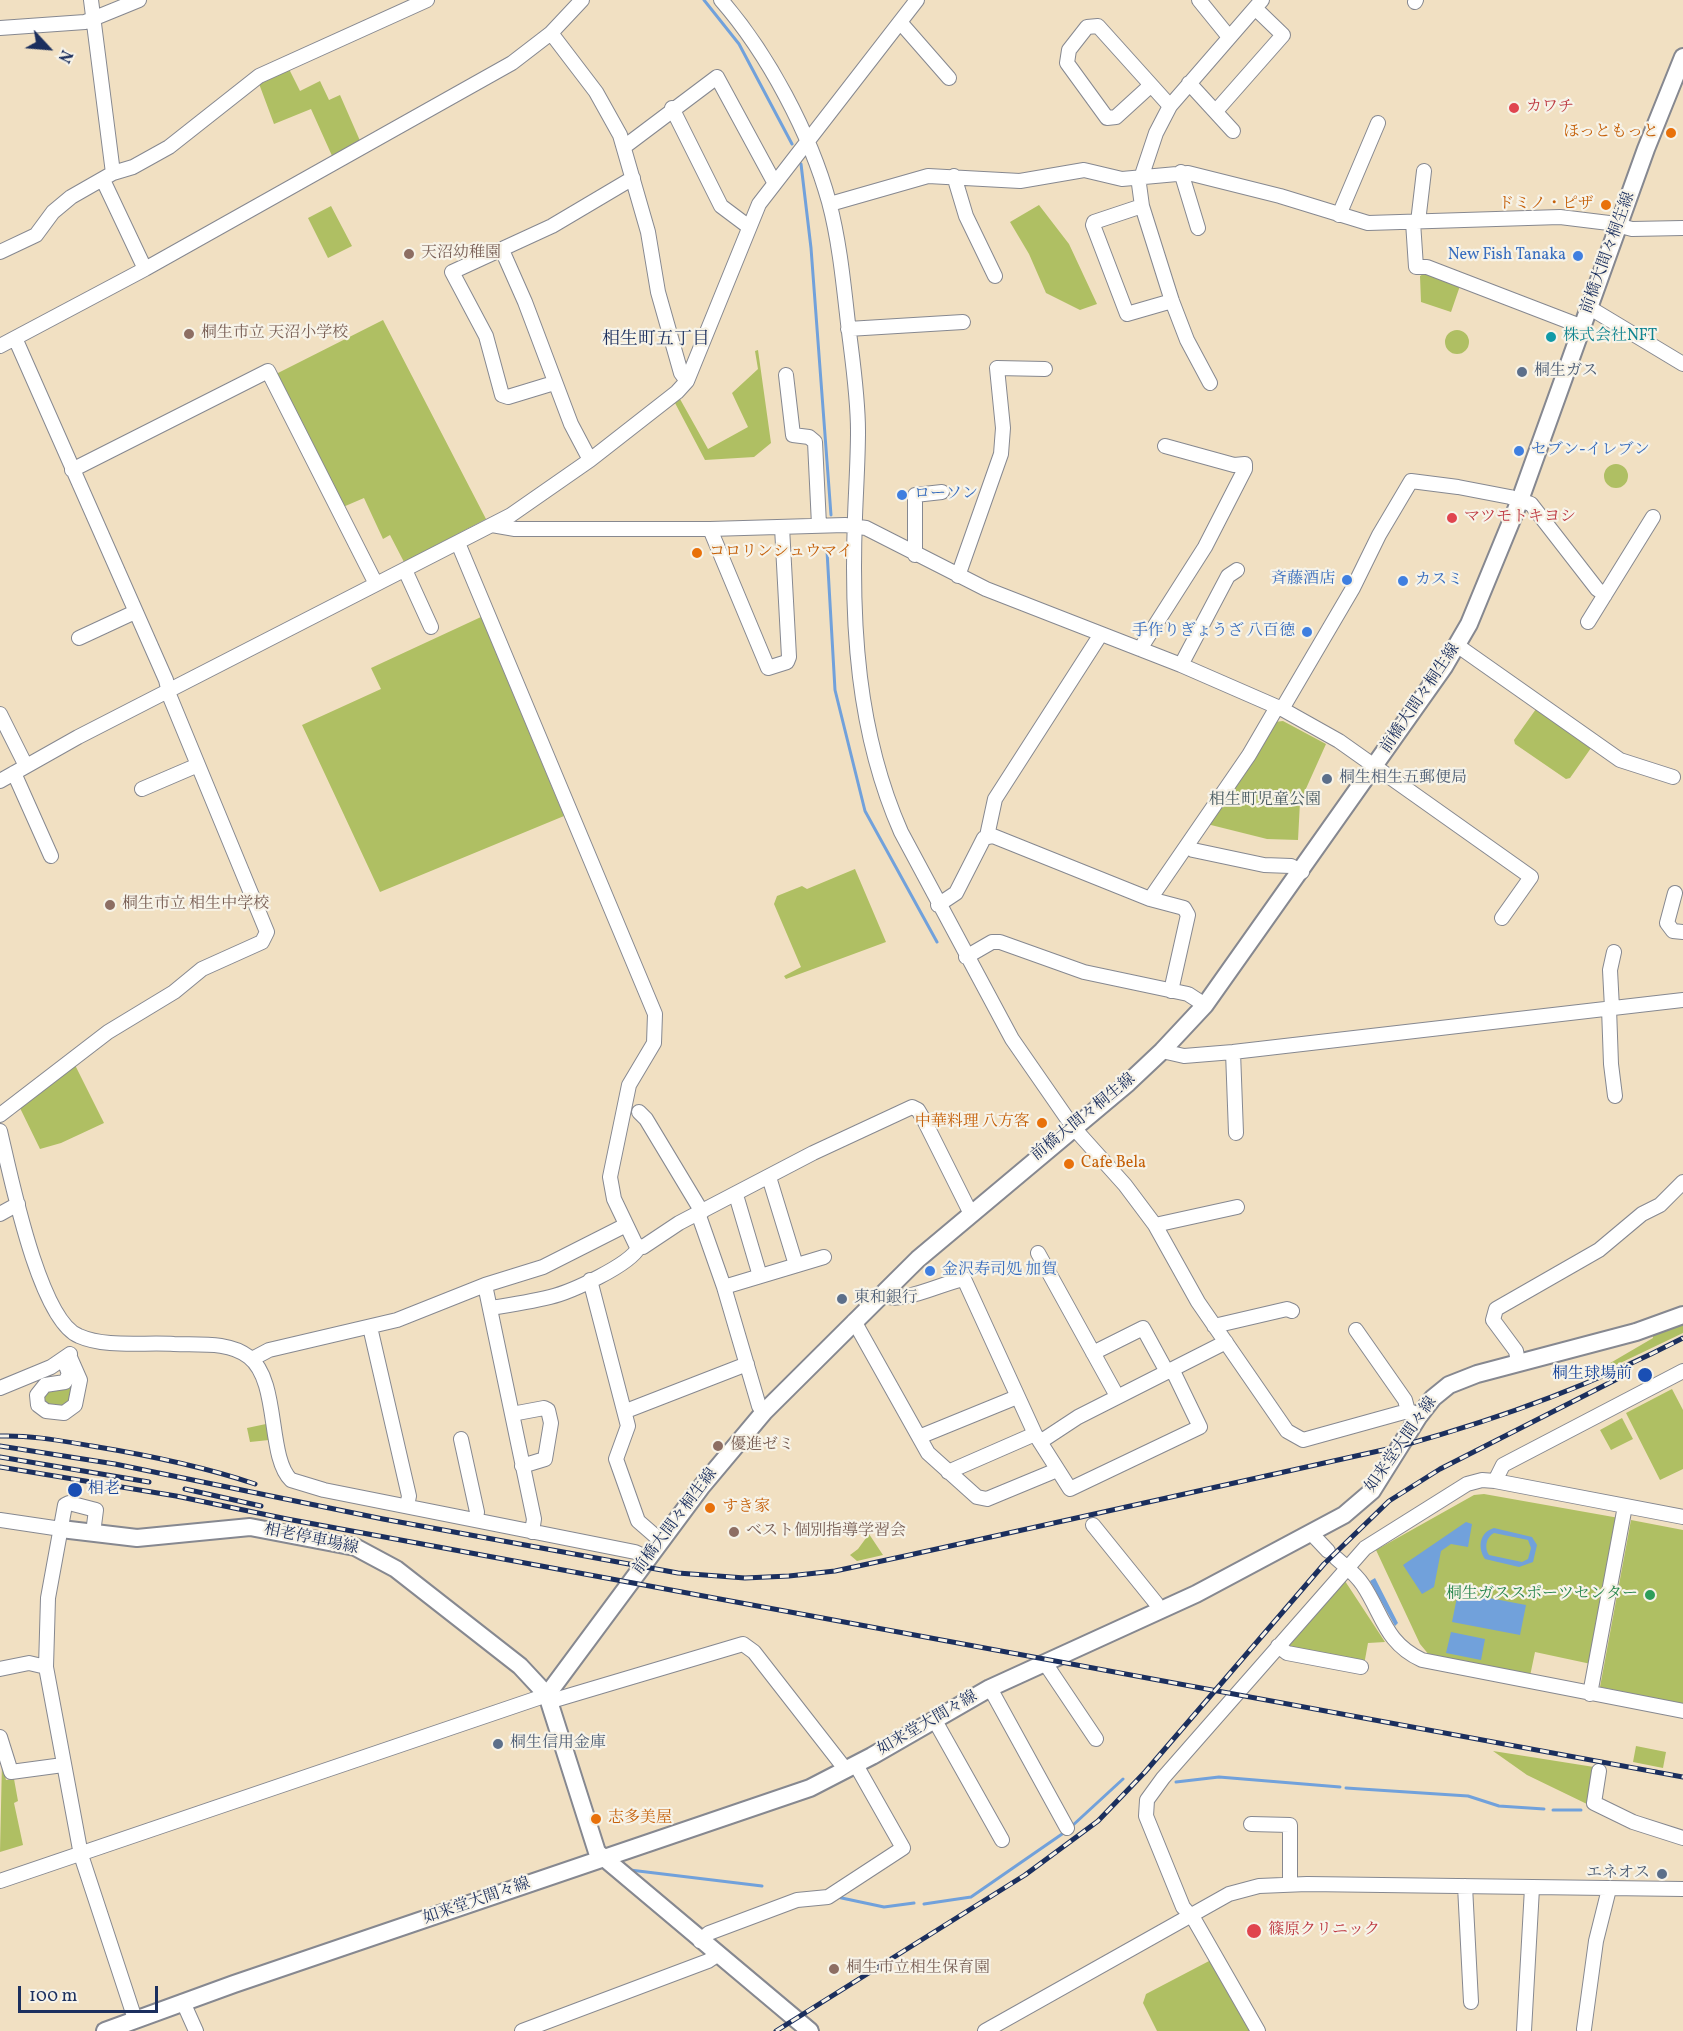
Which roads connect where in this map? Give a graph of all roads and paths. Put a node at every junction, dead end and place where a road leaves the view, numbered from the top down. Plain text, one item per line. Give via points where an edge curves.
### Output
1 (91, 0) edge
2 (139, 0) edge
3 (427, 0) edge
4 (582, 0) edge
5 (721, 0) edge
6 (917, 0) edge
7 (1199, 0) edge
8 (1259, 4) edge
9 (94, 20) junction
10 (900, 22) junction
11 (0, 28) edge
12 (551, 33) junction
13 (1229, 37) junction
14 (1683, 57) edge
15 (949, 78) dead end
16 (1189, 83) junction
17 (1150, 86) junction
18 (1170, 106) junction
19 (672, 108) junction
20 (1216, 111) junction
21 (1378, 123) dead end
22 (1233, 131) dead end
23 (807, 141) junction
24 (624, 147) junction
25 (1424, 171) dead end
26 (1181, 172) junction
27 (954, 176) junction
28 (108, 177) junction
29 (1141, 177) junction
30 (633, 178) junction
31 (774, 182) junction
32 (830, 204) junction
33 (1142, 206) junction
34 (1339, 215) junction
35 (1416, 222) junction
36 (1620, 226) junction
37 (748, 227) junction
38 (1198, 228) dead end
39 (1683, 228) edge
40 (502, 250) junction
41 (0, 252) edge
42 (146, 269) junction
43 (995, 276) dead end
44 (1172, 301) junction
45 (1590, 308) junction
46 (963, 322) dead end
47 (1582, 327) junction
48 (848, 329) junction
49 (15, 338) junction
50 (0, 346) edge
51 (1683, 364) edge
52 (1045, 369) dead end
53 (786, 375) dead end
54 (687, 381) junction
55 (554, 383) junction
56 (1210, 383) dead end
57 (1165, 446) dead end
58 (590, 460) junction
59 (72, 470) junction
60 (942, 492) dead end
61 (1520, 500) junction
62 (1653, 517) dead end
63 (492, 525) junction
64 (819, 525) junction
65 (855, 525) junction
66 (782, 527) junction
67 (710, 529) junction
68 (458, 543) junction
69 (915, 555) junction
70 (405, 570) junction
71 (1237, 570) dead end
72 (958, 576) junction
73 (376, 584) junction
74 (1605, 595) junction
75 (135, 612) junction
76 (1588, 622) dead end
77 (431, 627) dead end
78 (1101, 634) junction
79 (79, 638) dead end
80 (1458, 646) junction
81 (1140, 649) junction
82 (1181, 665) junction
83 (169, 690) junction
84 (1280, 708) junction
85 (0, 714) edge
86 (198, 765) junction
87 (1375, 766) junction
88 (20, 769) junction
89 (1673, 777) dead end
90 (0, 781) edge
91 (142, 789) dead end
92 (987, 836) junction
93 (1187, 846) junction
94 (51, 856) dead end
95 (1302, 872) junction
96 (1675, 893) dead end
97 (1150, 899) junction
98 (938, 905) junction
99 (1502, 918) dead end
100 (1683, 932) edge
101 (1614, 952) dead end
102 (966, 957) junction
103 (1171, 991) junction
104 (1683, 1000) edge
105 (1205, 1005) junction
106 (1610, 1008) junction
107 (1162, 1051) junction
108 (1233, 1052) junction
109 (1615, 1096) dead end
110 (639, 1112) dead end
111 (0, 1115) edge
112 (1073, 1127) junction
113 (0, 1131) edge
114 (1236, 1132) dead end
115 (3, 1155) edge
116 (769, 1177) junction
117 (1683, 1182) edge
118 (736, 1195) junction
119 (18, 1204) junction
120 (1237, 1207) dead end
121 (704, 1211) junction
122 (970, 1212) junction
123 (0, 1214) edge
124 (626, 1225) junction
125 (1155, 1225) junction
126 (639, 1247) junction
127 (1038, 1253) dead end
128 (824, 1257) dead end
129 (796, 1265) junction
130 (760, 1276) junction
131 (590, 1280) junction
132 (485, 1285) junction
133 (724, 1287) junction
134 (882, 1294) junction
135 (490, 1308) junction
136 (1292, 1311) dead end
137 (1683, 1315) edge
138 (855, 1321) junction
139 (1214, 1326) junction
140 (369, 1327) junction
141 (1356, 1330) dead end
142 (80, 1337) junction
143 (1226, 1342) junction
144 (1094, 1353) junction
145 (252, 1359) junction
146 (1518, 1362) junction
147 (747, 1364) junction
148 (1170, 1370) junction
149 (1683, 1371) edge
150 (0, 1388) edge
151 (1117, 1396) junction
152 (1017, 1397) junction
153 (626, 1411) junction
154 (764, 1412) junction
155 (1414, 1413) junction
156 (512, 1414) junction
157 (919, 1437) junction
158 (1038, 1438) junction
159 (461, 1439) dead end
160 (522, 1466) junction
161 (1057, 1470) junction
162 (948, 1472) junction
163 (1495, 1481) junction
164 (407, 1506) junction
165 (1625, 1506) junction
166 (1683, 1517) edge
167 (0, 1520) edge
168 (476, 1520) junction
169 (1093, 1525) dead end
170 (61, 1529) junction
171 (532, 1532) junction
172 (93, 1533) junction
173 (1311, 1533) junction
174 (661, 1541) junction
175 (648, 1558) junction
176 (1347, 1568) junction
177 (1160, 1611) junction
178 (1278, 1646) junction
179 (1045, 1663) junction
180 (46, 1666) junction
181 (1361, 1667) dead end
182 (0, 1669) edge
183 (990, 1688) junction
184 (1590, 1694) junction
185 (547, 1695) junction
186 (1683, 1711) edge
187 (934, 1719) junction
188 (0, 1737) edge
189 (1096, 1739) dead end
190 (63, 1765) junction
191 (851, 1767) junction
192 (1599, 1771) dead end
193 (1251, 1824) dead end
194 (1067, 1828) dead end
195 (1683, 1838) edge
196 (1002, 1840) dead end
197 (81, 1855) junction
198 (602, 1859) junction
199 (0, 1881) edge
200 (1290, 1884) junction
201 (1465, 1886) junction
202 (1532, 1888) junction
203 (1609, 1888) junction
204 (1683, 1889) edge
205 (1189, 1915) junction
206 (700, 1941) junction
207 (717, 1954) junction
208 (183, 2002) junction
209 (1471, 2002) dead end
210 (135, 2019) junction
211 (1584, 2029) dead end
212 (105, 2031) edge
213 (196, 2031) edge
214 (522, 2031) edge
215 (810, 2031) edge
216 (985, 2031) edge
217 (1258, 2031) edge
218 (1524, 2031) edge

1 - 9 street
2 - 9 street
3 - 28 street via 259,76 169,147
4 - 12 street
5 - 23 street via 757,46
6 - 10 street
7 - 13 street
8 - 13 street
8 - 20 street via 1283,35
9 - 11 street
9 - 28 street
10 - 15 street
10 - 23 street
12 - 24 street via 609,112
12 - 42 street via 512,63
13 - 16 street
14 - 36 main road, 前橋大間々桐生線
16 - 18 street
16 - 20 street
17 - 17 street via 1095,24 1088,27 1067,55 1066,63 1110,120
17 - 18 street
18 - 29 street
19 - 24 street
19 - 31 street via 717,77
19 - 37 street via 721,206
20 - 22 street
21 - 34 street
23 - 31 street
23 - 32 street
24 - 30 street
25 - 35 street
26 - 29 street
26 - 34 street via 1235,183
26 - 38 street
27 - 29 street via 1020,181 1084,170 1113,178
27 - 32 street via 922,177
27 - 43 street via 966,216
28 - 41 street via 61,204 36,235
28 - 42 street
29 - 33 street
30 - 40 street via 552,226
30 - 54 street via 661,302 681,373
31 - 37 street
32 - 48 street
33 - 44 street
33 - 44 street via 1093,225 1127,314
34 - 35 street via 1368,223
35 - 36 street via 1560,217
35 - 47 street via 1416,267 1427,267
36 - 39 street via 1639,230
36 - 45 main road, 前橋大間々桐生線
37 - 54 street
40 - 55 street
40 - 55 street via 452,272 486,336 502,395 508,398
42 - 49 street
44 - 56 street
45 - 47 main road, 前橋大間々桐生線
45 - 51 street
46 - 48 street
47 - 61 main road, 前橋大間々桐生線
48 - 65 street via 858,427
49 - 50 street
49 - 59 street
52 - 72 street via 997,368 1003,428 1001,454
53 - 64 street via 793,435 809,436 815,442
54 - 58 street
55 - 58 street
57 - 81 street via 1234,465 1245,464 1245,469 1205,547
58 - 63 street
59 - 73 street via 268,371
59 - 75 street
60 - 69 street via 915,495
61 - 74 street via 1534,508
61 - 80 main road, 前橋大間々桐生線
61 - 84 street via 1409,482 1353,588
62 - 74 street
63 - 67 street via 515,529
63 - 68 street
64 - 65 street
64 - 66 street
65 - 69 street
65 - 98 street via 859,687 871,746 893,813
66 - 67 street
66 - 67 street via 789,657 787,662 772,668 768,668
68 - 70 street
68 - 124 street via 655,1014 654,1043 629,1085 611,1169 614,1199
69 - 72 street
70 - 73 street
70 - 77 street
71 - 82 street via 1228,576
72 - 78 street
73 - 83 street
74 - 76 street
75 - 79 street
75 - 83 street
78 - 81 street
78 - 92 street via 995,800
80 - 87 main road, 前橋大間々桐生線
80 - 89 street via 1620,760
81 - 82 street
82 - 84 street
83 - 86 street
83 - 88 street
84 - 87 street
84 - 93 street
85 - 88 street
86 - 91 street
86 - 111 street via 267,932 266,938 202,969 174,992 108,1032
87 - 95 main road, 前橋大間々桐生線
87 - 99 street via 1531,877
88 - 90 street
88 - 94 street
92 - 97 street
92 - 98 street via 956,893
93 - 95 street via 1254,862 1292,866
93 - 97 street
95 - 105 main road, 前橋大間々桐生線
96 - 100 street via 1667,922 1673,931
97 - 103 street via 1187,911
98 - 102 street
101 - 106 street
102 - 103 street via 992,942 1000,942 1084,972
102 - 112 street via 1012,1040
103 - 105 street via 1188,994
104 - 106 street
105 - 107 main road, 前橋大間々桐生線
106 - 108 street
106 - 109 street
107 - 108 street via 1184,1056
107 - 112 main road, 前橋大間々桐生線
108 - 114 street
110 - 121 street
112 - 122 main road, 前橋大間々桐生線
112 - 125 street
113 - 115 street
115 - 119 street
116 - 118 street
116 - 122 street via 912,1107 925,1122
116 - 129 street
117 - 146 street via 1660,1205 1642,1214 1599,1250 1496,1308 1493,1320 1516,1351
118 - 121 street
118 - 130 street
119 - 123 street
119 - 142 street via 34,1263 52,1304 63,1324
120 - 125 street
121 - 126 street
121 - 133 street
122 - 134 main road, 前橋大間々桐生線
124 - 126 street
124 - 132 street via 555,1263
125 - 139 street
126 - 131 street via 633,1256
127 - 144 street
128 - 129 street
129 - 130 street
130 - 133 street
131 - 135 street via 552,1297
131 - 153 street
132 - 135 street
132 - 140 street
133 - 147 street
134 - 138 main road, 前橋大間々桐生線
134 - 152 street via 900,1298 963,1279
135 - 156 street
136 - 139 street
137 - 146 main road, 如来堂大間々線 via 1629,1334
138 - 154 main road, 前橋大間々桐生線
138 - 157 street
139 - 143 street
140 - 145 street via 269,1350
140 - 164 street via 409,1496
141 - 155 street
142 - 145 street via 106,1342 217,1346
142 - 150 street via 66,1358
143 - 148 street
143 - 155 street via 1287,1431 1299,1440
144 - 148 street via 1143,1328
144 - 151 street
145 - 164 street via 265,1384 283,1468 291,1480
146 - 155 main road, 如来堂大間々線 via 1449,1385
147 - 153 street
147 - 154 street
148 - 151 street
148 - 161 street via 1200,1427 1070,1489
149 - 163 street via 1503,1465
151 - 158 street
152 - 157 street
152 - 158 street
153 - 174 street via 628,1430 616,1459 639,1521
154 - 174 main road, 前橋大間々桐生線
155 - 173 main road, 如来堂大間々線 via 1372,1491 1353,1508
156 - 160 street
156 - 160 street via 544,1408 551,1423 545,1459
157 - 162 street via 928,1453
158 - 161 street
158 - 162 street
159 - 168 street
160 - 171 street via 534,1519
161 - 162 street via 982,1500
163 - 165 street
163 - 176 street via 1467,1484 1384,1535
164 - 168 street
165 - 166 street
165 - 184 street
167 - 170 street
168 - 171 street
169 - 177 street
170 - 172 main road, 相老停車場線
170 - 172 street via 65,1505 69,1503 96,1510
170 - 180 street via 48,1598
171 - 175 street via 635,1552
172 - 185 main road, 相老停車場線 via 148,1538 250,1527 354,1547 396,1569 520,1666
173 - 176 street
173 - 177 main road, 如来堂大間々線
174 - 175 main road, 前橋大間々桐生線
175 - 185 main road, 前橋大間々桐生線
176 - 178 street
176 - 184 street via 1363,1585 1392,1638 1413,1656 1432,1664
177 - 179 main road, 如来堂大間々線
178 - 181 street via 1287,1653
178 - 205 street via 1146,1800 1146,1816
179 - 183 main road, 如来堂大間々線
179 - 189 street
180 - 182 street via 29,1663
180 - 190 street
183 - 187 main road, 如来堂大間々線
183 - 194 street
184 - 186 street
185 - 191 street via 558,1699 746,1645
185 - 197 street
185 - 198 main road via 594,1846
187 - 191 main road, 如来堂大間々線
187 - 196 street
188 - 190 street via 10,1772
190 - 197 street
191 - 198 main road, 如来堂大間々線 via 810,1788
191 - 206 street via 903,1848 828,1898 780,1906 709,1933
192 - 195 street via 1594,1803 1633,1822
193 - 200 street via 1290,1826
197 - 199 street
197 - 210 street
198 - 206 main road
198 - 208 main road, 如来堂大間々線
200 - 201 street
200 - 205 street via 1245,1888
201 - 202 street
201 - 209 street
202 - 203 street
202 - 218 street
203 - 204 street
203 - 211 street via 1596,1941
205 - 216 street
205 - 217 street
206 - 207 main road
207 - 214 street via 708,1961
207 - 215 main road
208 - 210 main road, 如来堂大間々線
208 - 213 street
210 - 212 main road, 如来堂大間々線

